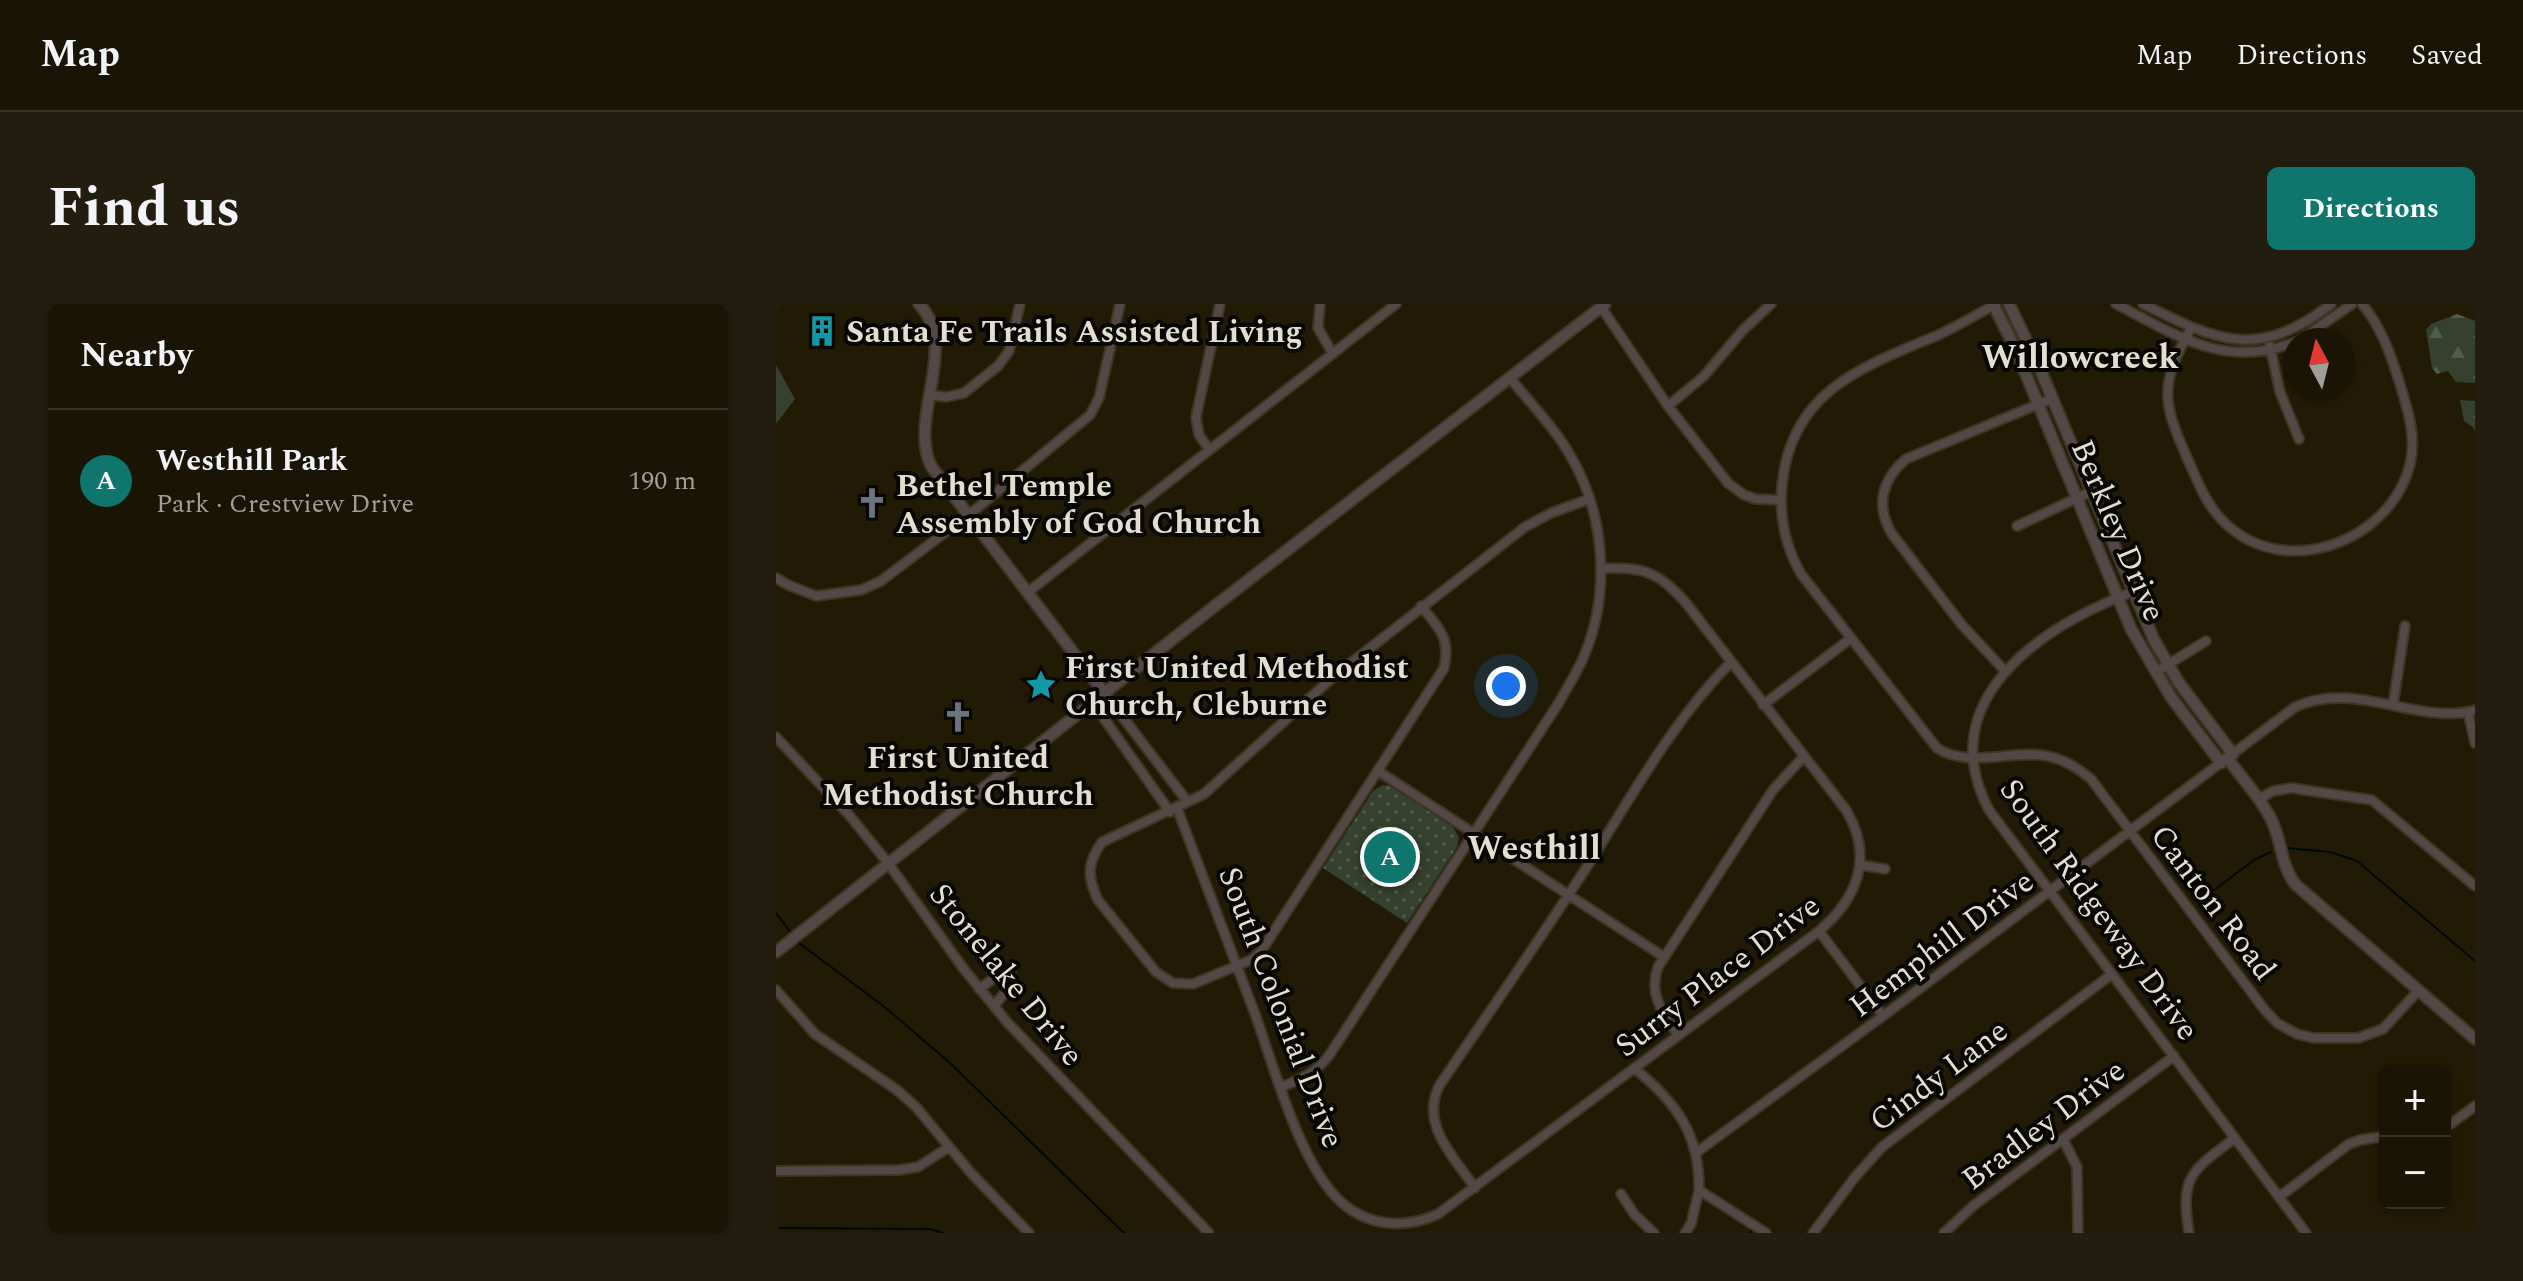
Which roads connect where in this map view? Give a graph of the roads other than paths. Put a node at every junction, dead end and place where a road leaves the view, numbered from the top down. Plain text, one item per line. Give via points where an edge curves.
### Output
1 (919, 304) edge
2 (1020, 304) edge
3 (1120, 304) edge
4 (1220, 304) edge
5 (1320, 304) edge
6 (1396, 304) edge
7 (1771, 304) edge
8 (1994, 304) edge
9 (2009, 304) edge
10 (2116, 304) edge
11 (2143, 304) edge
12 (2331, 304) edge
13 (2352, 304) edge
14 (2362, 304) edge
15 (1601, 305) edge
16 (2191, 328) junction
17 (2316, 328) edge
18 (2268, 337) junction
19 (2185, 340) junction
20 (2283, 346) edge
21 (2271, 350) junction
22 (1333, 354) junction
23 (1510, 378) junction
24 (930, 395) junction
25 (2051, 399) junction
26 (2038, 404) junction
27 (1668, 406) junction
28 (2299, 439) dead end
29 (1209, 449) junction
30 (2090, 492) junction
31 (2077, 497) junction
32 (1589, 499) junction
33 (1780, 500) junction
34 (969, 514) junction
35 (2017, 526) dead end
36 (1601, 568) junction
37 (776, 578) edge
38 (1028, 592) junction
39 (2132, 592) junction
40 (2118, 597) junction
41 (1421, 606) junction
42 (2405, 626) dead end
43 (1850, 639) junction
44 (2206, 641) dead end
45 (1730, 663) junction
46 (2168, 665) junction
47 (2005, 671) junction
48 (2156, 672) junction
49 (1105, 694) junction
50 (1093, 703) junction
51 (1763, 705) junction
52 (2393, 705) junction
53 (2471, 711) edge
54 (776, 737) edge
55 (2475, 743) edge
56 (1804, 756) junction
57 (1973, 757) junction
58 (2227, 758) junction
59 (1378, 771) junction
60 (2259, 799) junction
61 (1187, 801) junction
62 (1174, 810) junction
63 (2131, 831) junction
64 (1473, 833) junction
65 (888, 863) junction
66 (1860, 865) junction
67 (1885, 869) dead end
68 (2475, 886) edge
69 (2050, 891) junction
70 (1570, 894) junction
71 (1819, 931) junction
72 (776, 952) edge
73 (1664, 957) junction
74 (1237, 966) junction
75 (2112, 974) junction
76 (979, 989) junction
77 (776, 990) edge
78 (2418, 991) junction
79 (994, 1006) junction
80 (1883, 1016) junction
81 (1678, 1035) junction
82 (2306, 1037) junction
83 (2475, 1039) edge
84 (2303, 1047) dead end
85 (2174, 1056) junction
86 (1634, 1068) junction
87 (1281, 1087) junction
88 (2475, 1106) edge
89 (2451, 1124) edge
90 (2379, 1137) edge
91 (2235, 1138) junction
92 (2063, 1139) junction
93 (949, 1147) junction
94 (1697, 1152) junction
95 (776, 1171) edge
96 (1475, 1188) junction
97 (1699, 1190) junction
98 (1621, 1194) dead end
99 (2279, 1197) junction
100 (1403, 1229) edge
101 (1029, 1233) edge
102 (1209, 1233) edge
103 (1654, 1233) edge
104 (1685, 1233) edge
105 (1766, 1233) edge
106 (1813, 1233) edge
107 (1944, 1233) edge
108 (2078, 1233) edge
109 (2189, 1233) edge
110 (2306, 1233) edge

1 - 24 street via 935,336
2 - 24 street via 1009,351 998,366 964,393
3 - 34 street via 1099,398 1090,415
4 - 29 street via 1196,417
5 - 22 street via 1318,328
6 - 22 street
7 - 27 street via 1704,376
8 - 26 street, Berkley Drive
8 - 33 street, South Ridgeway Drive via 1866,365 1830,390 1796,433
9 - 25 street, Berkley Drive
10 - 19 street
11 - 16 street
12 - 18 street via 2294,329
13 - 17 street
14 - 19 street via 2382,333 2406,402 2410,463 2404,483 2379,518 2324,548 2280,549 2249,540 2226,524 2205,498 2168,406 2169,374
15 - 23 street
15 - 27 street
16 - 18 street via 2229,339
16 - 19 street
18 - 21 street
19 - 21 street via 2235,353
20 - 21 street
21 - 28 street via 2280,392
22 - 29 street
23 - 32 street via 1566,449
23 - 49 street
24 - 34 street via 927,457
25 - 26 street
25 - 30 street, Berkley Drive
26 - 31 street, Berkley Drive
26 - 47 street via 1906,459 1890,475 1883,494 1892,534
27 - 33 street via 1734,489 1756,499
29 - 38 street
30 - 31 street
30 - 39 street, Berkley Drive
31 - 35 street
31 - 40 street, Berkley Drive
32 - 36 street
32 - 41 street via 1525,527
33 - 43 street, South Ridgeway Drive via 1793,559
34 - 37 street via 881,581 861,590 816,596
34 - 38 street
36 - 45 street, Surry Place Drive via 1643,569 1666,581
36 - 64 street via 1599,603 1584,656
38 - 49 street
39 - 40 street
39 - 46 street, Berkley Drive
40 - 47 street via 2033,647
40 - 48 street, Berkley Drive
41 - 59 street via 1446,640 1444,668
41 - 61 street via 1333,677 1219,782
42 - 52 street
43 - 51 street
43 - 57 street, South Ridgeway Drive via 1937,748
44 - 46 street
45 - 51 street, Surry Place Drive
45 - 70 street via 1673,732
46 - 48 street
46 - 58 street, Berkley Drive
47 - 57 street via 1981,709
48 - 58 street, Berkley Drive via 2171,697
49 - 50 street
49 - 61 street
50 - 62 street, South Colonial Drive
50 - 65 street
51 - 56 street, Surry Place Drive
52 - 53 street, Hemphill Drive
52 - 58 street, Hemphill Drive via 2334,697 2308,701
53 - 55 street
54 - 65 street, Stonelake Drive
56 - 66 street, Surry Place Drive via 1852,821
56 - 73 street via 1773,790
57 - 63 street, Canton Road via 2044,755 2070,764 2100,788
57 - 69 street, South Ridgeway Drive via 1989,810
58 - 60 street, Berkley Drive
58 - 63 street, Hemphill Drive
59 - 64 street
59 - 74 street via 1262,950
60 - 68 street via 2291,788 2372,800
60 - 78 street, Berkley Drive via 2295,884
61 - 62 street
62 - 74 street, South Colonial Drive
62 - 74 street via 1102,842 1088,870 1091,885 1164,979 1193,984
63 - 69 street, Hemphill Drive
63 - 82 street, Canton Road via 2271,1017
64 - 70 street
64 - 87 street via 1321,1067
65 - 72 street
65 - 76 street, Stonelake Drive
66 - 67 street
66 - 71 street, Surry Place Drive via 1851,896
69 - 75 street, South Ridgeway Drive
69 - 80 street, Hemphill Drive
70 - 73 street
70 - 96 street via 1435,1096 1435,1128
71 - 80 street
71 - 81 street, Surry Place Drive
73 - 81 street via 1654,979 1655,996
74 - 87 street, South Colonial Drive
75 - 85 street, South Ridgeway Drive
75 - 106 street, Cindy Lane via 1882,1147
76 - 79 street, Stonelake Drive
76 - 79 street via 1005,970 1011,973 1012,984
77 - 93 street via 815,1034 908,1100
78 - 82 street, Canton Road via 2375,1033 2358,1038
78 - 83 street, Berkley Drive
79 - 102 street, Stonelake Drive
80 - 94 street, Hemphill Drive
81 - 86 street, Surry Place Drive
82 - 84 street
85 - 91 street, South Ridgeway Drive
85 - 92 street, Bradley Drive
86 - 94 street via 1676,1109
86 - 96 street, Surry Place Drive
87 - 100 street, South Colonial Drive via 1309,1155 1340,1201 1358,1214
88 - 89 street
90 - 99 street via 2349,1144
91 - 99 street, South Ridgeway Drive
91 - 109 street via 2200,1165 2190,1180 2185,1205
92 - 107 street, Bradley Drive
92 - 108 street via 2077,1167
93 - 95 street via 918,1167 898,1170
93 - 101 street
94 - 97 street
96 - 100 street, Surry Place Drive via 1438,1214
97 - 104 street
97 - 105 street
98 - 103 street
99 - 110 street, South Ridgeway Drive

